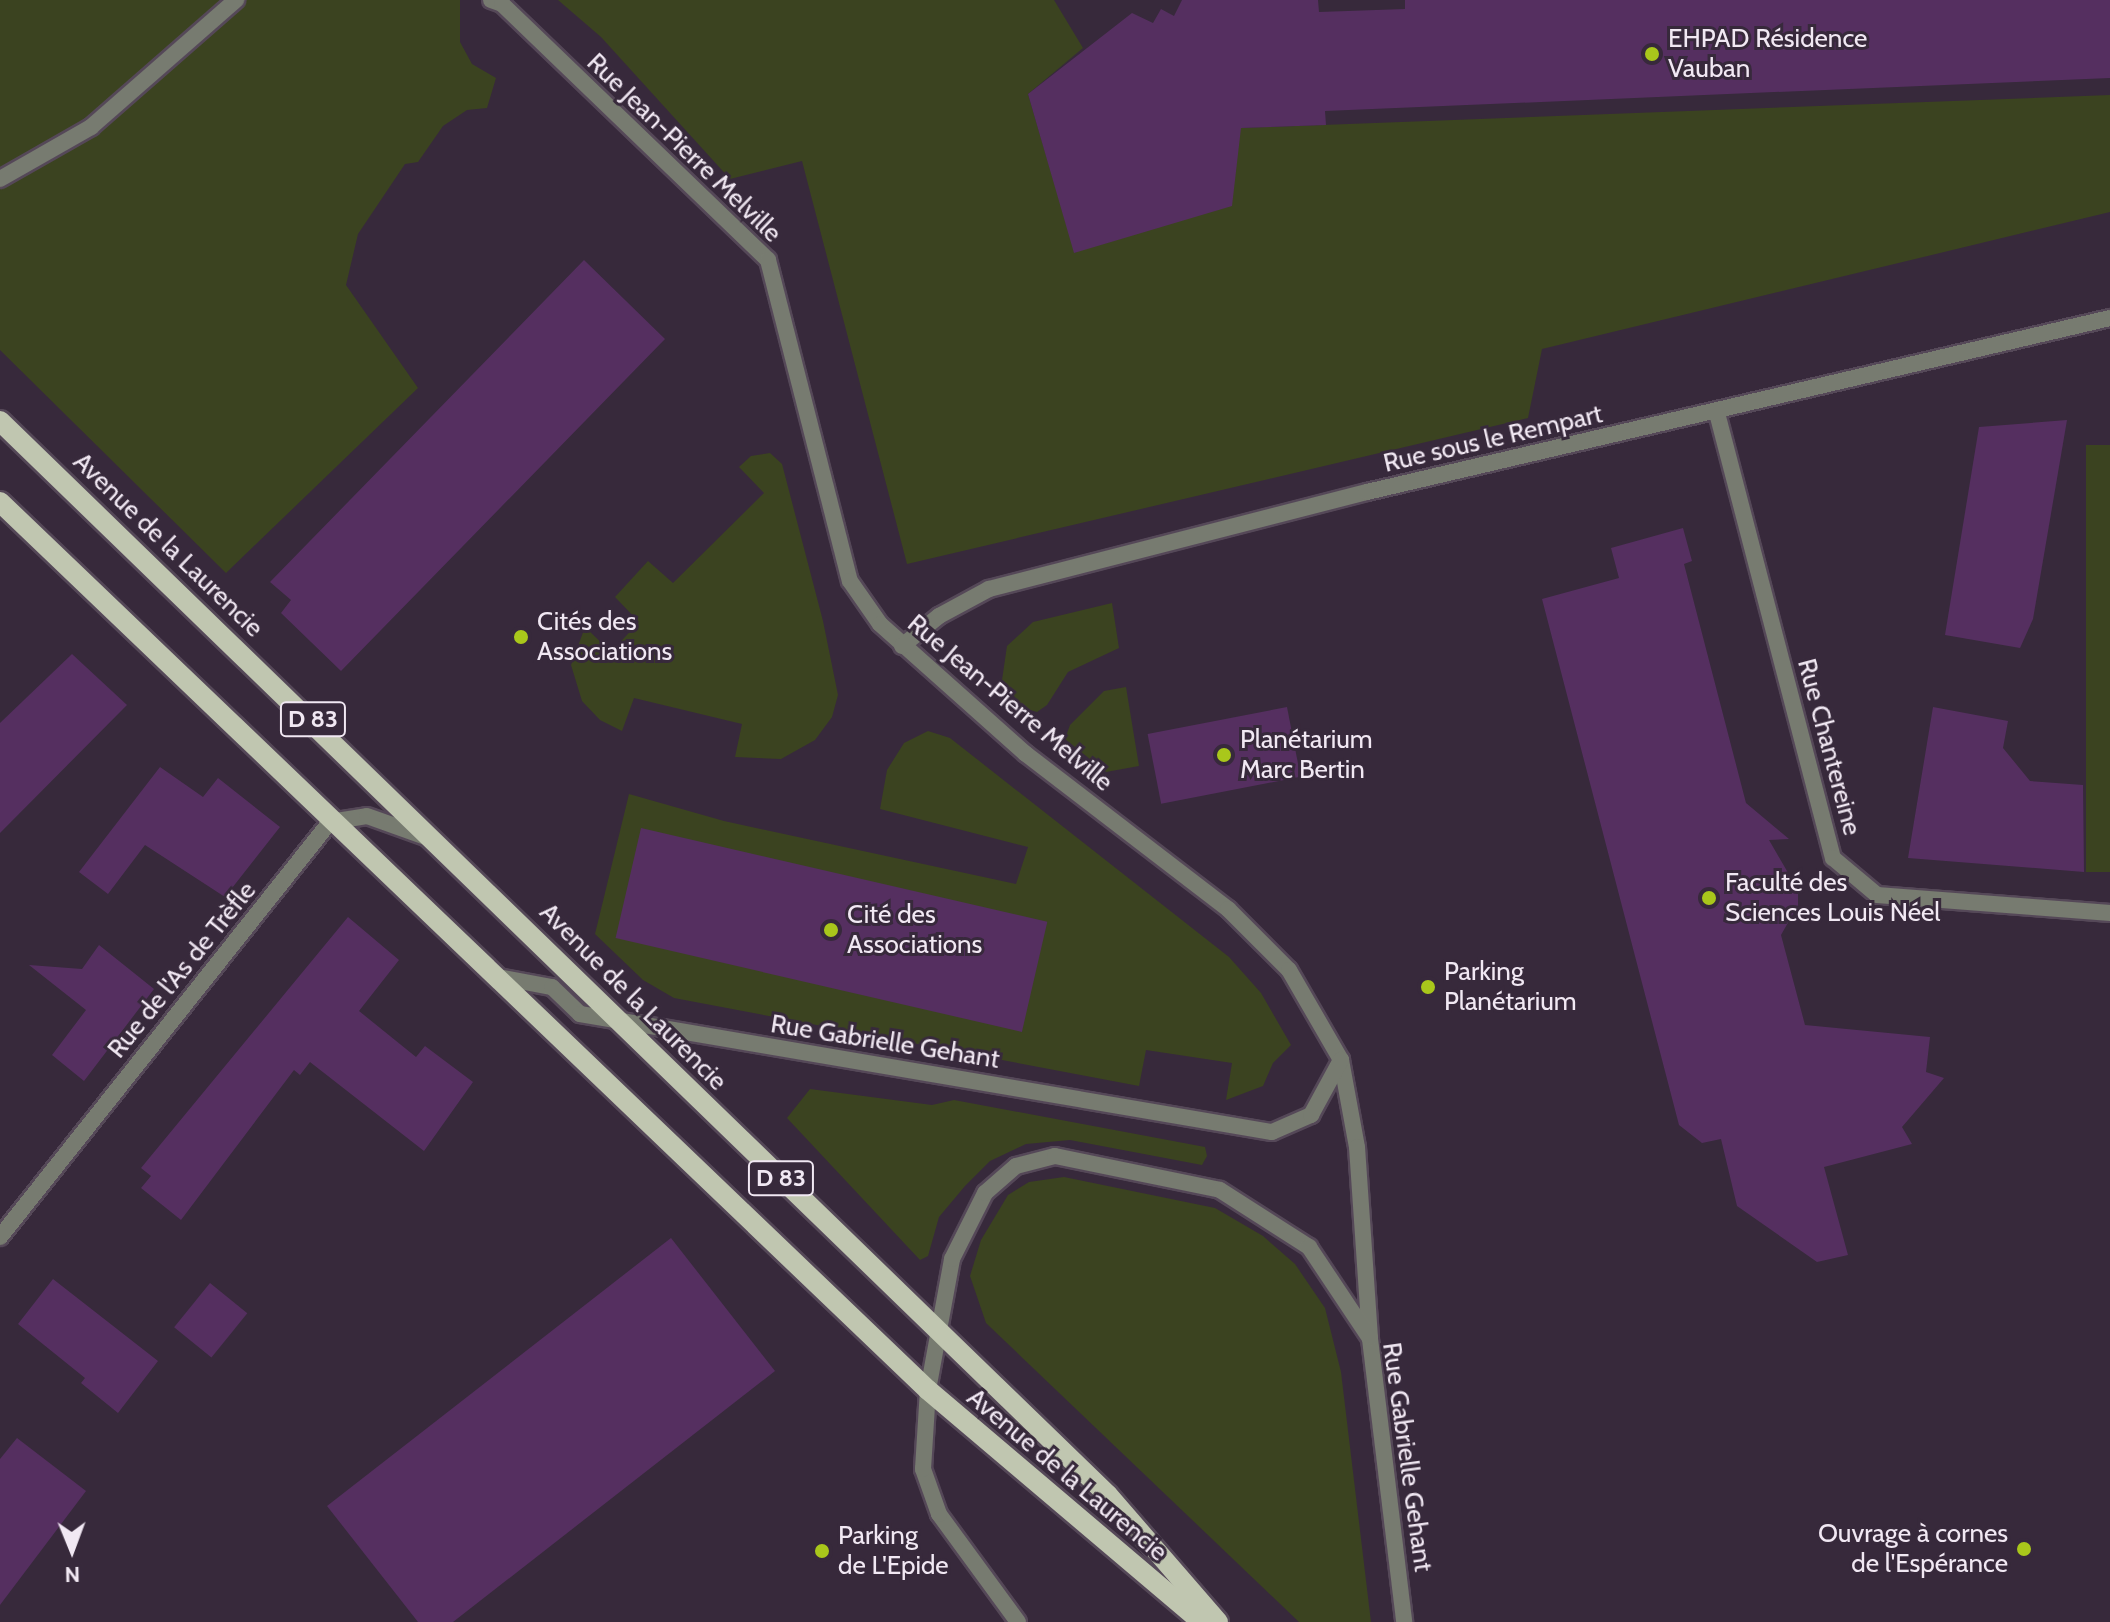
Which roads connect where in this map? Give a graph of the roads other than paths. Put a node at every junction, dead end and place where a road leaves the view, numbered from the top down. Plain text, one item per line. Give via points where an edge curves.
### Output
1 (236, 0) edge
2 (491, 0) edge
3 (0, 179) edge
4 (2110, 318) edge
5 (1717, 413) junction
6 (0, 421) edge
7 (0, 502) edge
8 (902, 646) junction
9 (330, 822) junction
10 (440, 842) junction
11 (2110, 913) edge
12 (492, 976) junction
13 (622, 1022) junction
14 (1341, 1060) junction
15 (0, 1237) edge
16 (938, 1335) junction
17 (1370, 1339) junction
18 (928, 1390) junction
19 (1018, 1622) edge
20 (1202, 1622) edge
21 (1218, 1622) edge
22 (1404, 1622) edge

1 - 3 street via 91,127
2 - 8 street, Rue Jean-Pierre Melville via 502,4 768,260 850,581
4 - 5 street, Rue sous le Rempart
5 - 8 street, Rue sous le Rempart via 1367,492 989,589 939,616
5 - 11 street, Rue Chantereine via 1833,858 1877,895
6 - 10 main road, Avenue de la Laurencie / D 83
7 - 9 main road, Avenue de la Laurencie / D 83
8 - 14 street, Rue Jean-Pierre Melville via 1026,754 1228,909 1289,970
9 - 10 street via 367,816
9 - 12 main road, Avenue de la Laurencie / D 83
9 - 15 street, Rue de l'As de Trèfle
10 - 13 main road, Avenue de la Laurencie / D 83
12 - 13 street, Rue Gabrielle Gehant via 552,987 580,1014
12 - 18 main road, Avenue de la Laurencie / D 83
13 - 14 street, Rue Gabrielle Gehant via 1272,1132 1311,1115
13 - 16 main road, Avenue de la Laurencie / D 83
14 - 17 street, Rue Jean-Pierre Melville via 1357,1147
16 - 17 street, Rue Gabrielle Gehant via 952,1259 985,1193 1016,1166 1055,1156 1220,1190 1309,1247
16 - 18 street, Rue Gabrielle Gehant
16 - 21 main road, Avenue de la Laurencie / D 83 via 1108,1495
17 - 22 street, Rue Gabrielle Gehant
18 - 19 street, Rue Gabrielle Gehant via 923,1469 939,1514
18 - 20 main road, Avenue de la Laurencie / D 83

